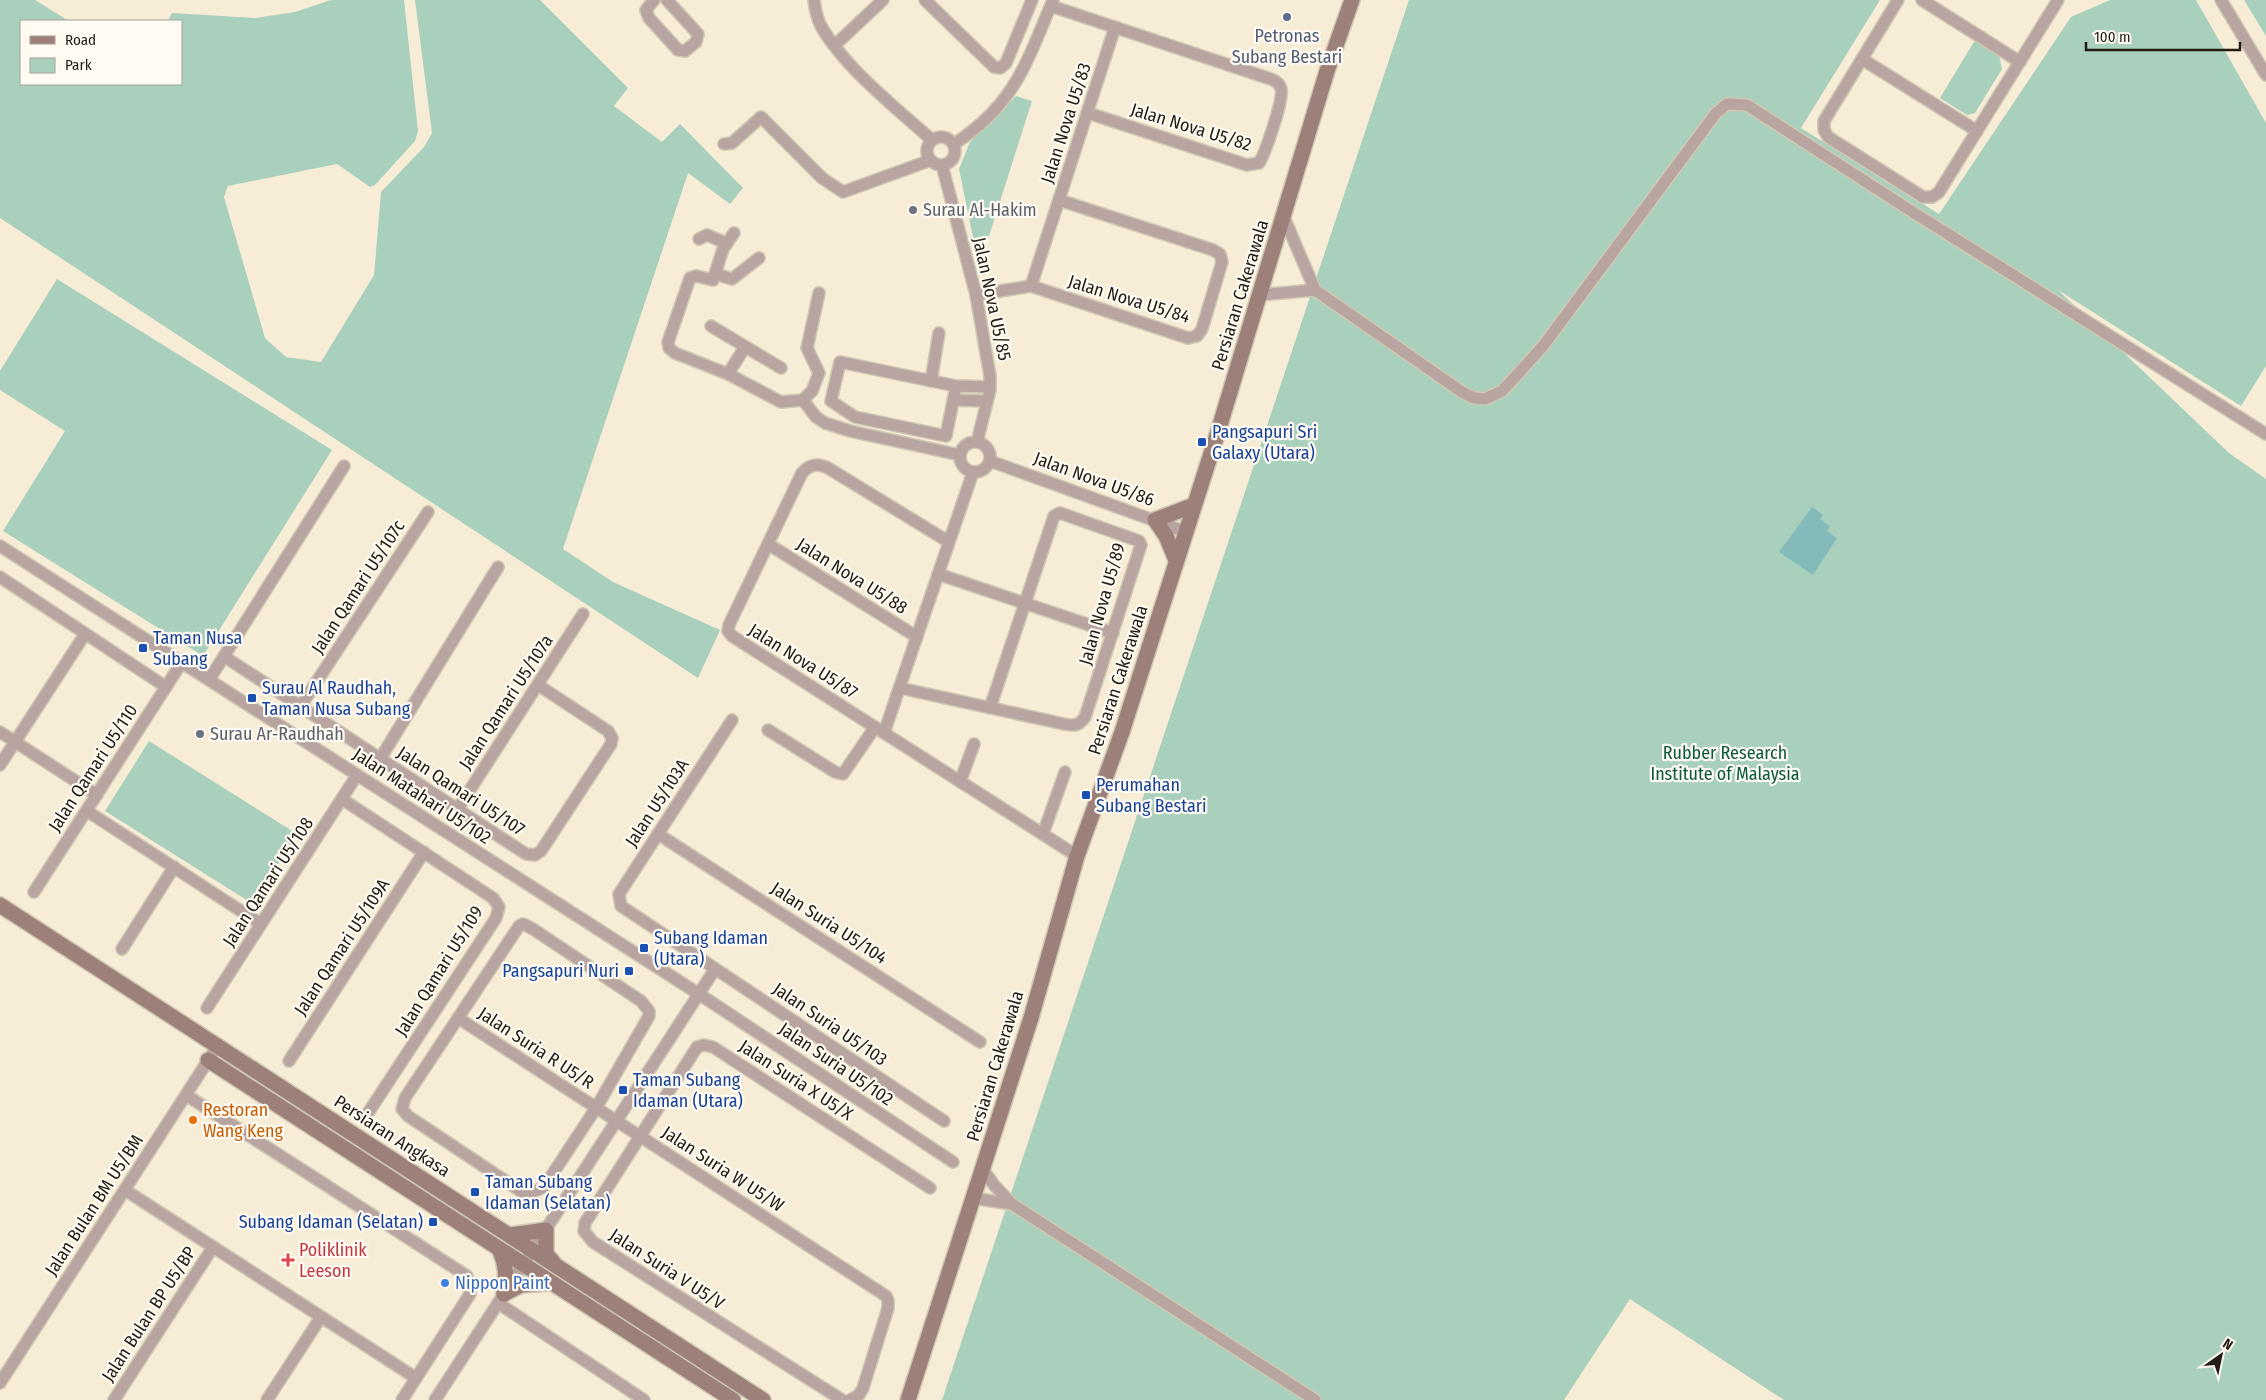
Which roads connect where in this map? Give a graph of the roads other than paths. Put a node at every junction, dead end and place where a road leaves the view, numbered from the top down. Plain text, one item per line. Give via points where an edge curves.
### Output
1 (654, 0) edge
2 (668, 0) edge
3 (814, 0) edge
4 (883, 0) edge
5 (925, 0) edge
6 (1032, 0) edge
7 (1352, 0) edge
8 (1898, 0) edge
9 (1922, 0) edge
10 (2058, 0) edge
11 (2221, 0) edge
12 (1052, 3) edge
13 (1115, 27) junction
14 (835, 45) junction
15 (1862, 59) junction
16 (2020, 62) junction
17 (2266, 74) edge
18 (1088, 112) junction
19 (1976, 132) junction
20 (932, 140) junction
21 (724, 144) dead end
22 (954, 144) junction
23 (931, 160) junction
24 (942, 165) junction
25 (1059, 200) junction
26 (1283, 215) junction
27 (734, 233) dead end
28 (699, 239) dead end
29 (726, 243) junction
30 (759, 258) dead end
31 (716, 274) junction
32 (1031, 286) junction
33 (1315, 290) junction
34 (819, 293) dead end
35 (976, 295) junction
36 (1260, 295) junction
37 (711, 326) dead end
38 (939, 333) dead end
39 (745, 347) junction
40 (780, 368) dead end
41 (728, 374) junction
42 (931, 381) junction
43 (956, 386) junction
44 (990, 387) junction
45 (803, 400) junction
46 (954, 400) junction
47 (987, 401) junction
48 (2266, 434) edge
49 (977, 442) junction
50 (960, 454) junction
51 (990, 461) junction
52 (344, 466) dead end
53 (973, 472) junction
54 (1194, 504) junction
55 (428, 512) dead end
56 (1155, 520) junction
57 (1186, 532) junction
58 (949, 542) junction
59 (768, 544) junction
60 (0, 546) edge
61 (1176, 560) junction
62 (498, 567) dead end
63 (938, 574) junction
64 (0, 578) edge
65 (1026, 605) junction
66 (583, 614) dead end
67 (1113, 633) junction
68 (85, 634) junction
69 (917, 637) junction
70 (225, 657) junction
71 (182, 662) junction
72 (209, 680) junction
73 (538, 685) junction
74 (166, 687) junction
75 (900, 688) junction
76 (300, 706) junction
77 (990, 708) junction
78 (732, 720) dead end
79 (768, 730) dead end
80 (880, 730) junction
81 (0, 732) edge
82 (15, 741) junction
83 (974, 744) dead end
84 (380, 759) junction
85 (0, 765) edge
86 (1065, 772) dead end
87 (357, 775) junction
88 (960, 782) junction
89 (96, 795) junction
90 (342, 799) junction
91 (458, 810) junction
92 (87, 811) junction
93 (658, 834) junction
94 (1043, 834) junction
95 (424, 852) junction
96 (1077, 856) junction
97 (174, 867) junction
98 (34, 892) dead end
99 (0, 905) edge
100 (621, 906) joint
101 (261, 924) junction
102 (122, 949) dead end
103 (716, 969) junction
104 (699, 994) junction
105 (207, 1008) dead end
106 (458, 1018) junction
107 (980, 1042) dead end
108 (218, 1045) junction
109 (697, 1047) joint
110 (208, 1060) junction
111 (289, 1061) dead end
112 (186, 1095) junction
113 (596, 1108) junction
114 (368, 1113) dead end
115 (616, 1121) junction
116 (944, 1121) dead end
117 (641, 1137) junction
118 (953, 1162) dead end
119 (982, 1168) junction
120 (930, 1188) dead end
121 (125, 1190) junction
122 (973, 1198) junction
123 (1012, 1204) junction
124 (546, 1230) junction
125 (510, 1236) junction
126 (213, 1247) junction
127 (533, 1250) junction
128 (500, 1251) junction
129 (522, 1265) junction
130 (558, 1267) junction
131 (550, 1283) junction
132 (501, 1298) junction
133 (321, 1317) junction
134 (416, 1378) junction
135 (0, 1383) edge
136 (114, 1400) edge
137 (268, 1400) edge
138 (402, 1400) edge
139 (435, 1400) edge
140 (644, 1400) edge
141 (733, 1400) edge
142 (764, 1400) edge
143 (842, 1400) edge
144 (850, 1400) edge
145 (908, 1400) edge
146 (1315, 1400) edge

1 - 2 street via 646,10 649,18 678,50 685,51 696,42 698,34
3 - 14 street via 820,25
4 - 14 street
5 - 6 street via 994,68 1000,68 1006,62
7 - 26 street, Persiaran Cakerawala
8 - 15 street
9 - 16 street
10 - 16 street
11 - 17 street
12 - 13 street, Jalan Nova U5/82
12 - 22 street via 1013,89 990,115
13 - 18 street, Jalan Nova U5/83
13 - 18 street, Jalan Nova U5/82 via 1276,81 1282,95 1265,153 1259,164 1248,165
14 - 20 street via 860,74
15 - 19 street
15 - 19 street via 1824,121 1828,138 1923,197 1932,197 1939,192
16 - 19 street
18 - 25 street, Jalan Nova U5/83
20 - 22 street via 944,137
20 - 23 street via 927,152
21 - 23 street via 732,143 761,117 822,178 843,192
22 - 24 street via 954,156
23 - 24 street
24 - 35 street, Jalan Nova U5/85
25 - 32 street, Jalan Nova U5/83
25 - 32 street, Jalan Nova U5/84 via 1220,254 1222,262 1202,329 1197,336 1188,338
26 - 33 street
26 - 36 street, Persiaran Cakerawala
27 - 29 street
28 - 29 street via 707,235
29 - 31 street
30 - 31 street via 732,279
31 - 41 street via 712,280 696,276 690,278 668,342 675,353
32 - 35 street, Jalan Nova U5/84
33 - 36 street
33 - 48 street via 1462,392 1474,398 1493,397 1543,346 1716,113 1727,104 1747,104
34 - 45 street via 807,348 820,373 812,391
35 - 44 street, Jalan Nova U5/85
36 - 54 street, Persiaran Cakerawala
37 - 39 street
38 - 42 street
39 - 40 street
39 - 41 street
41 - 45 street via 776,401
42 - 43 street
42 - 46 street via 840,362 831,401 855,417 946,436
43 - 44 street
43 - 46 street
44 - 47 street, Jalan Nova U5/85
45 - 50 street via 825,423
46 - 47 street
47 - 49 street, Jalan Nova U5/85
49 - 50 street via 964,446
49 - 51 street via 989,450
50 - 53 street via 964,468
51 - 53 street via 986,468
51 - 56 street, Jalan Nova U5/86
52 - 70 street
53 - 58 street
54 - 56 street
54 - 57 street, Persiaran Cakerawala
55 - 76 street, Jalan Qamari U5/107c
56 - 57 street, Jalan Nova U5/86
56 - 61 street
57 - 61 street, Persiaran Cakerawala
58 - 59 street, Jalan Nova U5/87 via 828,468 816,465 802,473
58 - 63 street
59 - 69 street, Jalan Nova U5/88
59 - 80 street, Jalan Nova U5/87 via 729,625 730,634
60 - 71 street, Jalan Matahari U5/102
61 - 96 street, Persiaran Cakerawala via 1122,732
62 - 84 street
63 - 65 street
63 - 69 street
64 - 68 street
65 - 67 street
65 - 67 street, Jalan Nova U5/89 via 1056,514 1135,538 1141,545
65 - 77 street, Jalan Nova U5/89
66 - 73 street, Jalan Qamari U5/107a
67 - 77 street, Jalan Nova U5/89 via 1081,723 1074,726
68 - 74 street
68 - 82 street
69 - 75 street
70 - 72 street
70 - 76 street, Jalan Qamari U5/107
71 - 72 street, Jalan Matahari U5/102
71 - 74 street, Jalan Qamari U5/110
72 - 87 street, Jalan Matahari U5/102
73 - 91 street, Jalan Qamari U5/107a
73 - 91 street, Jalan Qamari U5/107 via 608,731 611,744 541,851 535,855 526,854
74 - 89 street, Jalan Qamari U5/110
75 - 77 street, Jalan Nova U5/89
75 - 80 street
76 - 84 street, Jalan Qamari U5/107
78 - 93 street, Jalan U5/103A
79 - 80 street via 835,772 844,774
80 - 88 street, Jalan Nova U5/87
81 - 82 street
82 - 85 street
82 - 89 street
83 - 88 street
84 - 91 street, Jalan Qamari U5/107
86 - 94 street
87 - 90 street, Jalan Qamari U5/108
87 - 104 street, Jalan Matahari U5/102
88 - 94 street, Jalan Nova U5/87
89 - 92 street, Jalan Qamari U5/110
90 - 95 street, Jalan Qamari U5/109
90 - 101 street, Jalan Qamari U5/108
92 - 97 street
92 - 98 street, Jalan Qamari U5/110
93 - 100 street, Jalan U5/103A via 619,894
93 - 107 street, Jalan Suria U5/104
94 - 96 street, Jalan Nova U5/87
95 - 111 street, Jalan Qamari U5/109A
95 - 114 street, Jalan Qamari U5/109 via 493,898 498,912
96 - 119 street, Persiaran Cakerawala
97 - 101 street
97 - 102 street
99 - 108 street, Persiaran Angkasa
100 - 103 street, Jalan Suria U5/103
101 - 105 street, Jalan Qamari U5/108
103 - 104 street
103 - 116 street, Jalan Suria U5/103
104 - 115 street
104 - 118 street, Jalan Suria U5/102
106 - 113 street, Jalan Suria R U5/R
106 - 113 street via 405,1098 402,1109 522,1192 544,1187
106 - 113 street via 519,926 523,924 534,929 641,1001 649,1011
108 - 110 street, Jalan Bulan BM U5/BM
108 - 125 street, Persiaran Angkasa
109 - 117 street, Jalan Suria V U5/V
109 - 120 street, Jalan Suria X U5/X via 713,1047
110 - 112 street, Jalan Bulan BM U5/BM
110 - 128 street, Persiaran Angkasa
112 - 121 street, Jalan Bulan BM U5/BM
112 - 134 street via 466,1276 470,1294
113 - 115 street, Jalan Suria R U5/R
115 - 117 street, Jalan Suria W U5/W
115 - 124 street
117 - 143 street, Jalan Suria V U5/V via 585,1223 587,1237
117 - 144 street, Jalan Suria W U5/W via 888,1300 863,1388
119 - 122 street, Persiaran Cakerawala
119 - 123 street
121 - 126 street
121 - 135 street, Jalan Bulan BM U5/BM
122 - 123 street
122 - 145 street, Persiaran Cakerawala
123 - 146 street
124 - 125 street
124 - 127 street
124 - 130 street via 546,1254
125 - 127 street, Persiaran Angkasa
126 - 133 street
126 - 136 street, Jalan Bulan BP U5/BP
127 - 129 street
127 - 130 street, Persiaran Angkasa
128 - 129 street, Persiaran Angkasa
128 - 132 street via 507,1274
129 - 131 street, Persiaran Angkasa
129 - 132 street
130 - 142 street, Persiaran Angkasa
131 - 132 street via 521,1285
131 - 141 street, Persiaran Angkasa
132 - 139 street
132 - 140 street
133 - 134 street
133 - 137 street
134 - 138 street

